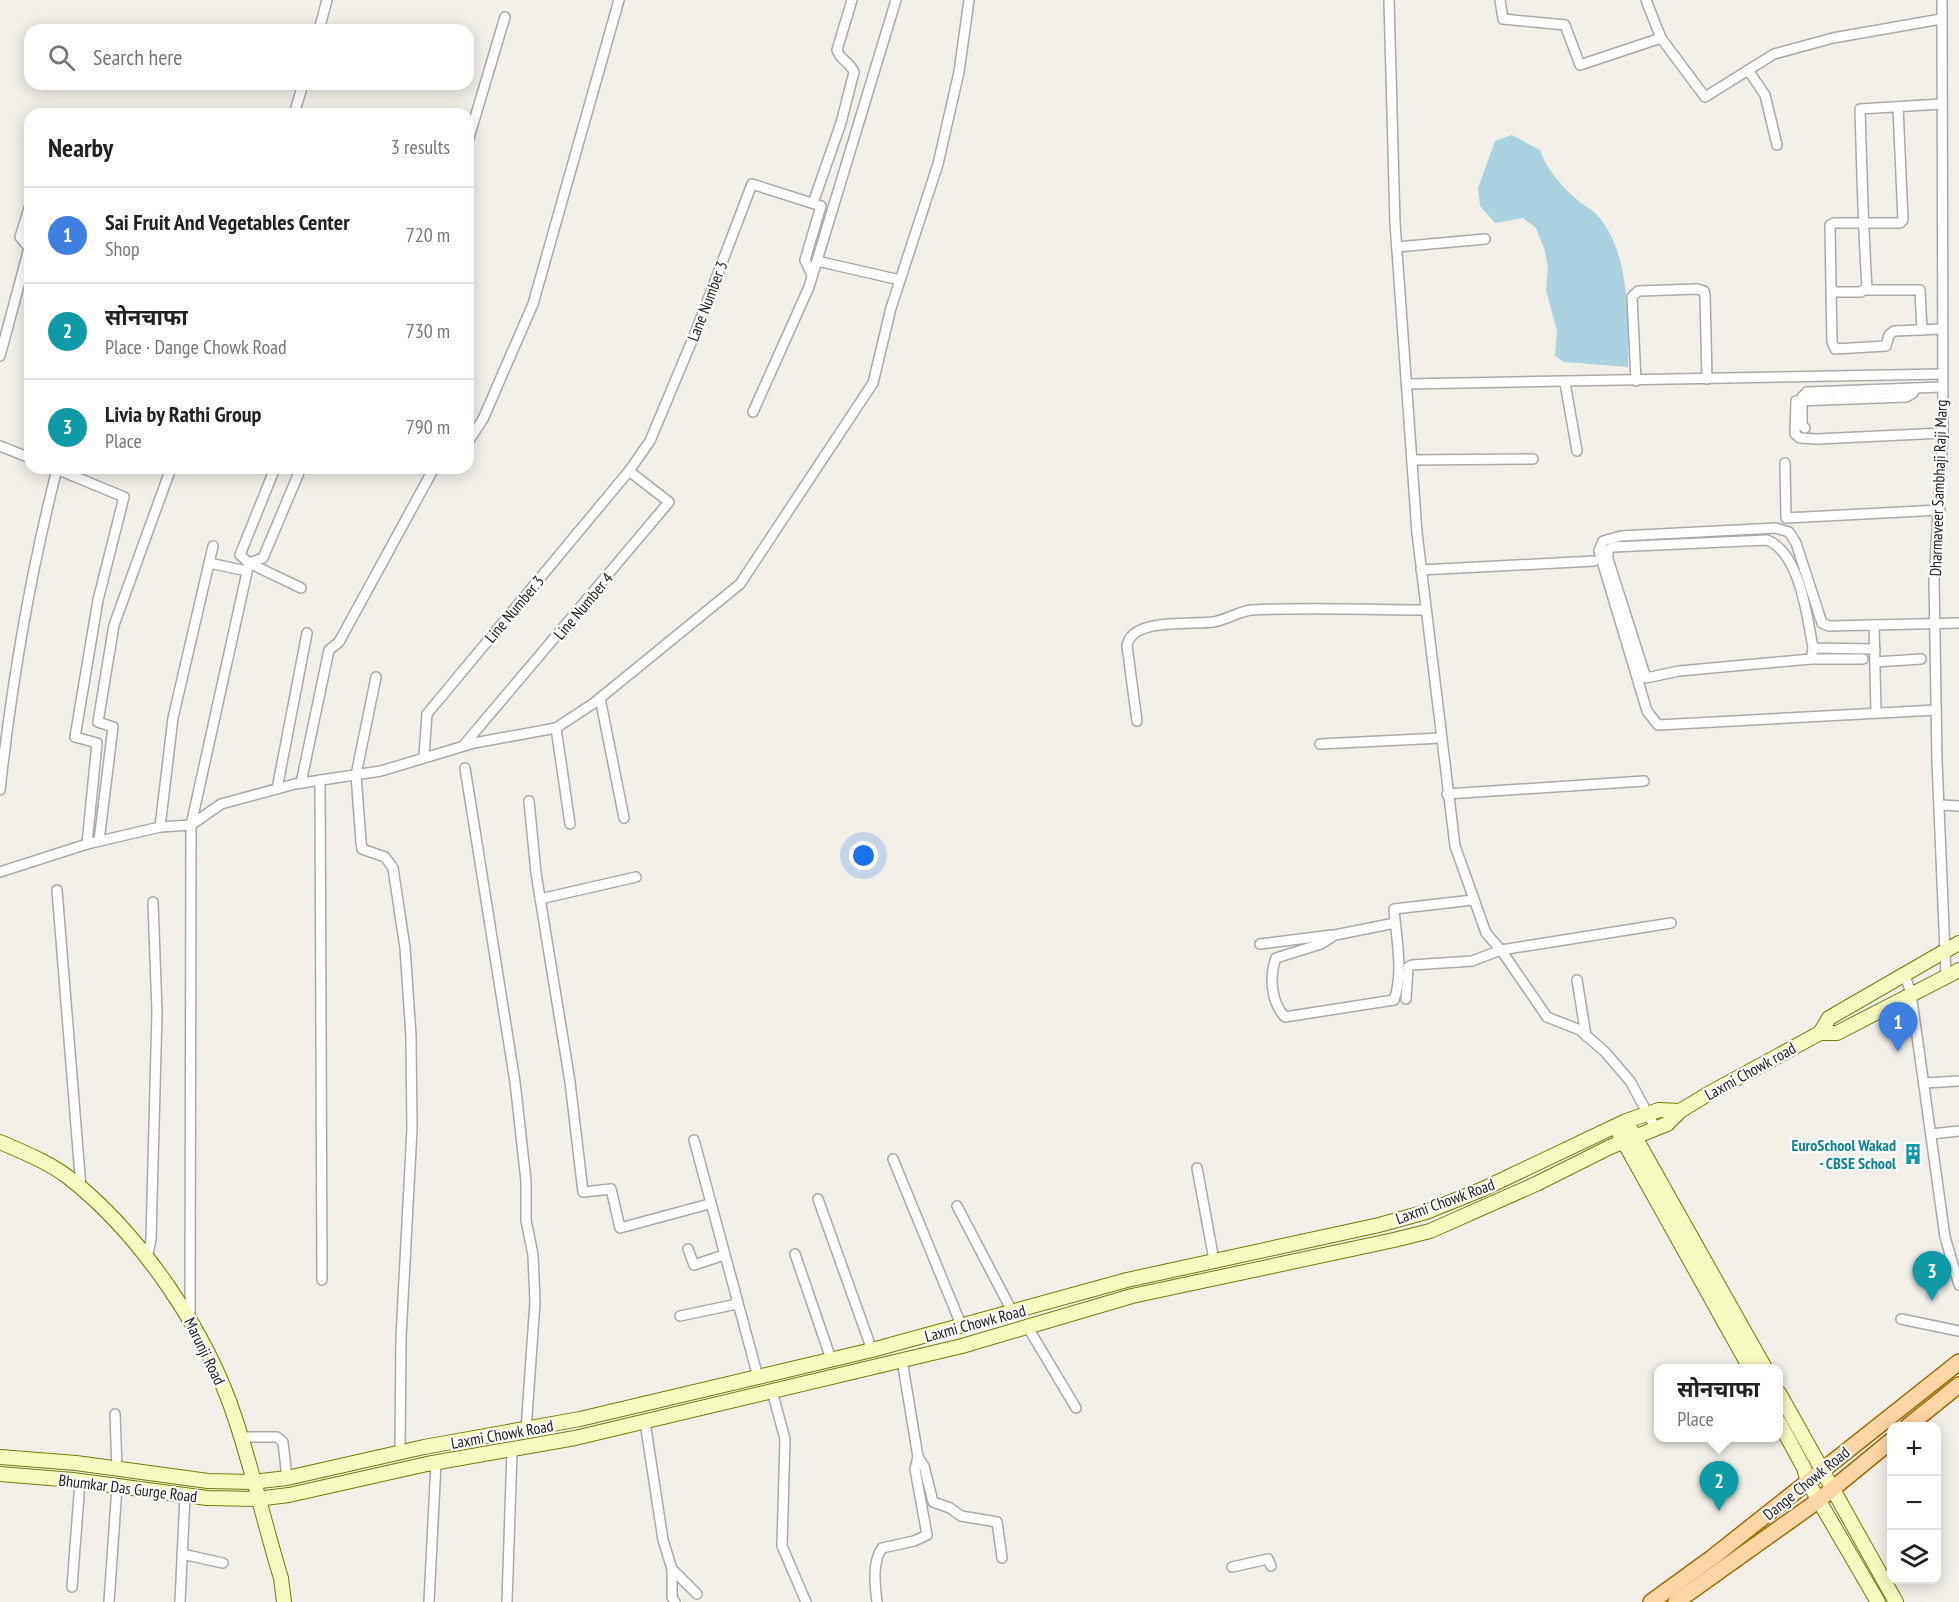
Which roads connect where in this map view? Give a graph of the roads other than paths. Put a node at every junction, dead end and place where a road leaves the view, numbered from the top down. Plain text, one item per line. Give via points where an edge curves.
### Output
1 (327, 0) edge
2 (619, 0) edge
3 (852, 0) edge
4 (896, 0) edge
5 (969, 0) edge
6 (1389, 0) edge
7 (1500, 0) edge
8 (1646, 0) edge
9 (1942, 0) edge
10 (506, 17) dead end
11 (1941, 19) junction
12 (321, 24) edge
13 (1661, 38) junction
14 (1748, 70) junction
15 (301, 90) edge
16 (1941, 104) junction
17 (1898, 107) junction
18 (296, 108) edge
19 (474, 121) edge
20 (1777, 145) dead end
21 (813, 203) junction
22 (1864, 223) junction
23 (24, 224) edge
24 (1485, 239) dead end
25 (24, 242) edge
26 (1397, 247) junction
27 (817, 261) junction
28 (24, 267) edge
29 (812, 275) junction
30 (900, 280) junction
31 (1831, 290) junction
32 (1865, 290) junction
33 (1941, 329) junction
34 (1922, 330) junction
35 (0, 356) edge
36 (1942, 374) junction
37 (1707, 379) junction
38 (1636, 381) junction
39 (1565, 383) junction
40 (1407, 384) junction
41 (1942, 387) junction
42 (1802, 401) junction
43 (753, 412) dead end
44 (1805, 428) dead end
45 (474, 433) edge
46 (1943, 433) junction
47 (0, 446) edge
48 (1577, 451) dead end
49 (24, 456) edge
50 (1533, 459) dead end
51 (1412, 460) junction
52 (1785, 463) dead end
53 (629, 471) junction
54 (54, 474) edge
55 (67, 474) edge
56 (169, 474) edge
57 (273, 474) edge
58 (298, 474) edge
59 (431, 474) edge
60 (1940, 510) junction
61 (213, 546) dead end
62 (1594, 561) dead end
63 (209, 563) junction
64 (248, 567) junction
65 (1421, 570) junction
66 (301, 588) dead end
67 (1426, 610) junction
68 (1959, 623) edge
69 (1934, 624) junction
70 (1874, 625) junction
71 (307, 633) dead end
72 (1813, 648) junction
73 (1875, 649) junction
74 (1811, 659) junction
75 (1863, 659) dead end
76 (1921, 659) dead end
77 (1875, 662) junction
78 (376, 677) dead end
79 (600, 698) junction
80 (1936, 710) junction
81 (1876, 712) junction
82 (1137, 721) dead end
83 (556, 728) junction
84 (1441, 738) junction
85 (1320, 744) dead end
86 (462, 747) junction
87 (424, 756) junction
88 (465, 768) dead end
89 (356, 775) junction
90 (320, 780) junction
91 (1644, 781) dead end
92 (301, 783) junction
93 (277, 789) junction
94 (0, 790) edge
95 (1447, 794) junction
96 (529, 801) dead end
97 (1939, 806) junction
98 (1959, 806) edge
99 (624, 818) dead end
100 (570, 824) dead end
101 (191, 825) junction
102 (160, 827) junction
103 (99, 841) junction
104 (87, 844) junction
105 (0, 872) edge
106 (636, 877) dead end
107 (57, 890) dead end
108 (540, 899) junction
109 (1473, 900) junction
110 (153, 902) dead end
111 (1395, 923) junction
112 (1671, 923) dead end
113 (1335, 935) junction
114 (1959, 943) edge
115 (1260, 944) dead end
116 (1501, 950) junction
117 (1943, 951) junction
118 (1905, 973) junction
119 (1953, 973) edge
120 (1577, 980) dead end
121 (1911, 993) junction
122 (1406, 999) dead end
123 (1820, 1033) junction
124 (1586, 1036) junction
125 (1959, 1081) edge
126 (1924, 1083) junction
127 (1680, 1111) junction
128 (1646, 1113) junction
129 (1620, 1123) junction
130 (1656, 1129) junction
131 (1959, 1131) edge
132 (1931, 1134) junction
133 (1629, 1138) junction
134 (694, 1140) dead end
135 (0, 1142) edge
136 (893, 1159) dead end
137 (1197, 1168) dead end
138 (81, 1188) junction
139 (818, 1199) dead end
140 (709, 1204) junction
141 (957, 1206) dead end
142 (688, 1249) dead end
143 (795, 1254) dead end
144 (723, 1255) junction
145 (147, 1260) junction
146 (1214, 1260) junction
147 (322, 1280) dead end
148 (1959, 1285) edge
149 (737, 1304) junction
150 (1006, 1315) junction
151 (680, 1316) dead end
152 (190, 1317) junction
153 (1901, 1319) dead end
154 (1027, 1326) junction
155 (962, 1327) junction
156 (1959, 1331) edge
157 (1003, 1334) junction
158 (872, 1350) junction
159 (831, 1359) junction
160 (902, 1360) junction
161 (1959, 1362) edge
162 (1748, 1364) edge
163 (1763, 1364) edge
164 (758, 1377) junction
165 (1959, 1385) edge
166 (767, 1393) junction
167 (1783, 1401) edge
168 (1076, 1408) dead end
169 (115, 1414) dead end
170 (645, 1422) junction
171 (1913, 1422) edge
172 (1783, 1429) edge
173 (529, 1430) junction
174 (240, 1437) junction
175 (1887, 1444) edge
176 (534, 1447) junction
177 (512, 1451) junction
178 (400, 1452) junction
179 (0, 1457) edge
180 (918, 1457) junction
181 (436, 1463) junction
182 (82, 1464) junction
183 (117, 1470) junction
184 (1822, 1471) junction
185 (0, 1474) edge
186 (287, 1478) junction
187 (80, 1482) junction
188 (252, 1482) junction
189 (1808, 1482) junction
190 (117, 1487) junction
191 (1832, 1488) junction
192 (185, 1496) junction
193 (257, 1499) junction
194 (1819, 1500) junction
195 (183, 1554) junction
196 (1002, 1558) dead end
197 (223, 1563) dead end
198 (1271, 1566) dead end
199 (1232, 1567) dead end
200 (672, 1569) junction
201 (72, 1587) dead end
202 (697, 1594) dead end
203 (109, 1602) edge
204 (180, 1602) edge
205 (284, 1602) edge
206 (429, 1602) edge
207 (507, 1602) edge
208 (675, 1602) edge
209 (806, 1602) edge
210 (877, 1602) edge
211 (1651, 1602) edge
212 (1676, 1602) edge
213 (1878, 1602) edge
214 (1896, 1602) edge

1 - 12 street
2 - 45 street via 533,304
3 - 21 street via 837,50 854,72
4 - 27 street
5 - 30 street via 959,72 938,164
6 - 26 street
7 - 13 street via 1503,19 1565,25 1580,65
8 - 13 street
9 - 11 street, Dharmaveer Sambhaji Raji Marg
10 - 19 street
11 - 14 street via 1795,48 1774,54
11 - 16 street, Dharmaveer Sambhaji Raji Marg
13 - 14 street via 1705,97
14 - 20 street via 1765,95
15 - 18 street
16 - 17 street
16 - 33 street, Dharmaveer Sambhaji Raji Marg
17 - 22 street via 1860,111
17 - 22 street via 1903,220
21 - 29 street via 821,206 805,260
21 - 53 street, Lane Number 3 via 752,184 650,441
22 - 31 street via 1834,223 1828,227
22 - 32 street
23 - 25 street via 20,237
24 - 26 street
26 - 40 street
27 - 29 street
27 - 30 street
28 - 35 street
29 - 43 street
30 - 79 street via 873,383 740,584
31 - 32 street
31 - 34 street via 1835,349 1886,346 1891,332
32 - 34 street via 1920,290
33 - 34 street
33 - 36 street, Dharmaveer Sambhaji Raji Marg
36 - 37 street
36 - 41 street, Dharmaveer Sambhaji Raji Marg
37 - 38 street
37 - 38 street via 1705,296 1704,291 1697,289 1638,291 1632,297
38 - 39 street
39 - 40 street
39 - 48 street
40 - 51 street
41 - 42 street via 1915,388 1906,397
41 - 46 street, Dharmaveer Sambhaji Raji Marg
42 - 44 street
42 - 46 street via 1794,402 1795,434 1800,438
46 - 60 street, Dharmaveer Sambhaji Raji Marg
47 - 49 street
50 - 51 street
51 - 65 street
52 - 60 street via 1786,518
53 - 86 street, Line Number 4 via 669,502
53 - 87 street, Line Number 3 via 427,714
54 - 94 street via 27,596
55 - 104 street via 124,497 98,600 75,737 97,743
56 - 103 street via 114,625 98,722 113,727
57 - 64 street via 240,555
58 - 64 street via 263,558
59 - 92 street via 339,642 329,650
60 - 69 street, Dharmaveer Sambhaji Raji Marg
61 - 63 street
62 - 65 street
63 - 64 street
63 - 102 street via 173,718
64 - 66 street
64 - 101 street
65 - 67 street
67 - 82 street via 1250,610 1212,622 1161,624 1133,634 1127,646
67 - 84 street
68 - 69 street
69 - 70 street
69 - 80 street, Dharmaveer Sambhaji Raji Marg
70 - 73 street
70 - 81 street via 1822,623 1796,543 1789,532 1776,528 1622,536 1603,541 1599,551 1647,711 1658,725
71 - 93 street
72 - 73 street
72 - 74 street
72 - 74 street via 1796,575 1777,544 1767,540 1608,550 1646,678 1679,671
73 - 77 street
74 - 75 street
76 - 77 street
77 - 81 street
78 - 89 street
79 - 83 street
79 - 99 street
80 - 81 street
80 - 97 street, Dharmaveer Sambhaji Raji Marg
83 - 86 street
83 - 100 street
84 - 85 street
84 - 95 street
86 - 87 street
87 - 89 street
88 - 173 street via 515,1082 526,1181 535,1302
89 - 90 street
89 - 178 street via 362,849 386,857 393,868 405,948 411,1036 412,1129 401,1337
90 - 92 street
90 - 147 street
91 - 95 street
92 - 93 street
93 - 101 street via 221,804
95 - 109 street via 1455,846
96 - 108 street
97 - 98 street
97 - 117 street, Dharmaveer Sambhaji Raji Marg
101 - 102 street
101 - 152 street
102 - 103 street
103 - 104 street
104 - 105 street
106 - 108 street
107 - 138 street
108 - 140 street via 570,1082 583,1192 611,1190 620,1228
109 - 111 street via 1394,909
109 - 116 street via 1486,933
110 - 145 street via 157,1012 151,1239
111 - 113 street
111 - 113 street via 1398,988 1394,1000 1285,1017 1275,1007 1272,970 1276,958 1321,944
112 - 116 street
113 - 115 street
114 - 117 main road, Laxmi Chowk road
116 - 122 street via 1472,961 1408,967
116 - 124 street via 1547,1017
117 - 118 main road, Laxmi Chowk road
117 - 119 street, Dharmaveer Sambhaji Raji Marg
118 - 121 street
118 - 123 main road, Laxmi Chowk road via 1829,1018
119 - 121 main road, Laxmi Chowk road
120 - 124 street
121 - 123 main road, Laxmi Chowk road via 1837,1033
121 - 126 street
123 - 127 main road, Laxmi Chowk road
124 - 128 street via 1630,1082
125 - 126 street
126 - 132 street
127 - 128 main road, Laxmi Chowk Road
127 - 130 main road, Laxmi Chowk road
128 - 129 main road, Laxmi Chowk Road
128 - 130 street
129 - 133 main road
129 - 146 main road, Laxmi Chowk Road via 1484,1189 1426,1212
130 - 133 main road, Laxmi Chowk Road
131 - 132 street
132 - 148 street via 1946,1237
133 - 154 main road, Laxmi Chowk Road via 1430,1231 1132,1296
133 - 162 main road
133 - 163 main road
134 - 140 street
135 - 138 main road, Marunji Road via 32,1155
136 - 155 street
137 - 146 street
138 - 145 main road, Marunji Road
139 - 158 street
140 - 144 street
141 - 150 street
142 - 144 street via 692,1265
143 - 159 street
144 - 149 street
145 - 152 main road, Marunji Road
146 - 150 main road, Laxmi Chowk Road
149 - 151 street
149 - 164 street
150 - 155 main road, Laxmi Chowk Road
150 - 157 main road
152 - 174 main road, Marunji Road
153 - 156 street
154 - 157 main road, Laxmi Chowk Road
154 - 168 street
155 - 158 main road, Laxmi Chowk Road
157 - 160 main road, Laxmi Chowk Road
158 - 159 main road, Laxmi Chowk Road
159 - 164 main road, Laxmi Chowk Road
160 - 166 main road, Laxmi Chowk Road
160 - 180 street
161 - 184 main road, Dange Chowk Road
164 - 166 main road
164 - 173 main road, Laxmi Chowk Road
165 - 171 main road
166 - 170 main road, Laxmi Chowk Road
166 - 209 street via 785,1439 782,1546
167 - 184 main road
169 - 183 street
170 - 176 main road, Laxmi Chowk Road
170 - 200 street via 663,1540
172 - 189 main road
173 - 176 main road
173 - 178 main road, Laxmi Chowk Road
174 - 186 street via 277,1437 283,1442
174 - 188 main road, Marunji Road
175 - 191 main road, Dange Chowk Road
176 - 177 main road, Laxmi Chowk Road
177 - 181 main road, Laxmi Chowk Road
177 - 207 street
178 - 186 main road, Laxmi Chowk Road
179 - 182 main road, Bhumkar Das Gurge Road
180 - 196 street via 933,1502 961,1516 997,1522
180 - 210 street via 915,1470 927,1535 882,1548 878,1554
181 - 193 main road, Laxmi Chowk Road
181 - 206 street
182 - 183 main road, Bhumkar Das Gurge Road
182 - 187 main road
183 - 188 main road, Bhumkar Das Gurge Road
184 - 189 main road, Dange Chowk Road
184 - 191 main road
185 - 187 main road, Bhumkar Das Gurge Road
186 - 188 main road, Laxmi Chowk Road
187 - 190 main road, Bhumkar Das Gurge Road
187 - 201 street
188 - 193 main road, Marunji Road
189 - 194 main road
189 - 211 main road, Dange Chowk Road
190 - 192 main road, Bhumkar Das Gurge Road
190 - 203 street
191 - 194 main road, Dange Chowk Road
191 - 214 main road
192 - 193 main road, Bhumkar Das Gurge Road
192 - 195 street
193 - 205 main road, Marunji Road via 281,1578
194 - 212 main road, Dange Chowk Road
194 - 213 main road
195 - 197 street
195 - 204 street
198 - 199 street via 1268,1559
200 - 202 street
200 - 208 street

